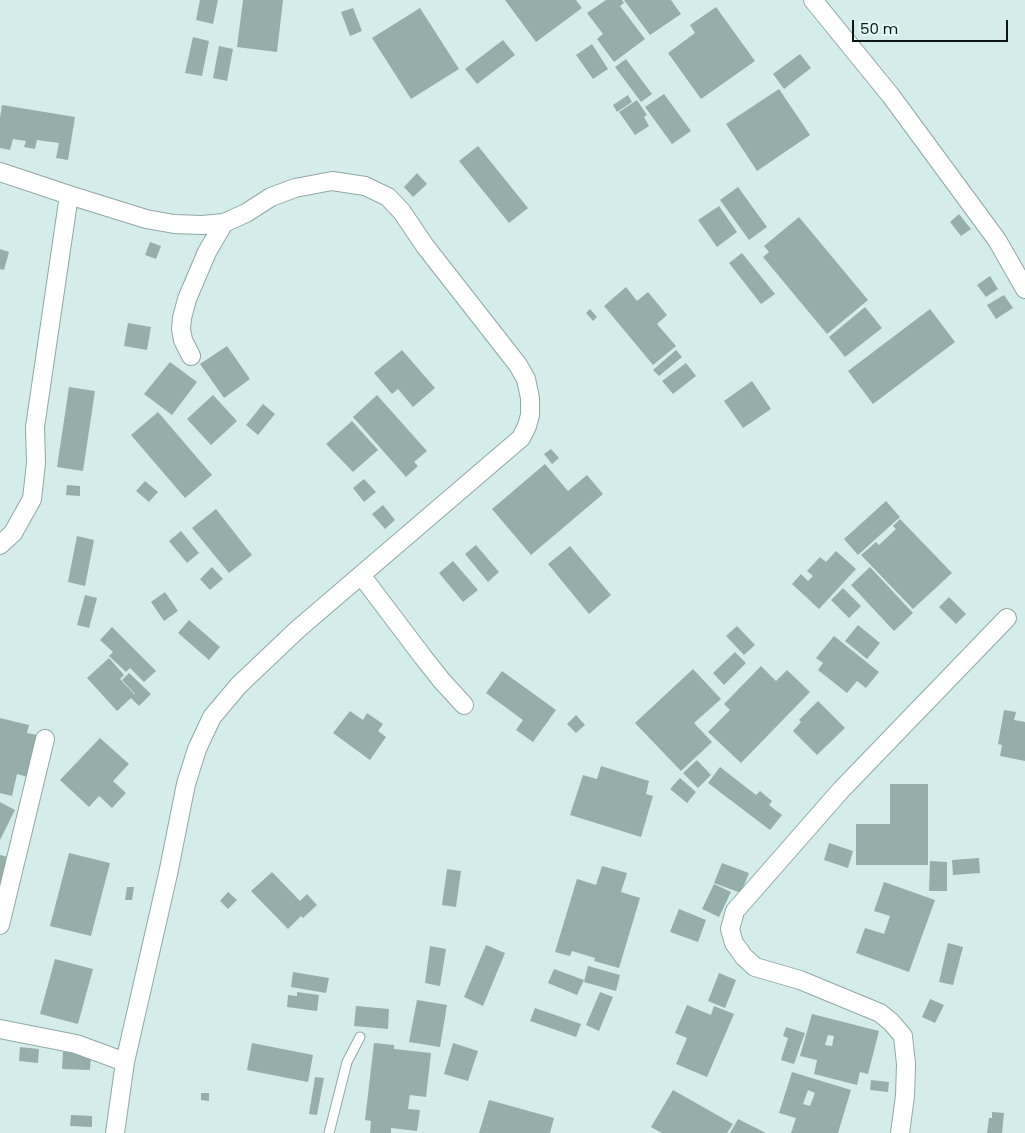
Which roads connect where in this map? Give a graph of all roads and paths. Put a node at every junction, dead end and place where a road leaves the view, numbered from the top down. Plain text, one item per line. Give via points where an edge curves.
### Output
1 (812, 0) edge
2 (0, 172) edge
3 (69, 195) junction
4 (224, 223) junction
5 (1025, 289) edge
6 (190, 356) dead end
7 (0, 545) edge
8 (361, 575) junction
9 (1007, 618) dead end
10 (464, 705) dead end
11 (45, 739) dead end
12 (0, 925) edge
13 (0, 1029) edge
14 (360, 1038) dead end
15 (126, 1062) junction
16 (115, 1133) edge
17 (329, 1133) edge
18 (900, 1133) edge

1 - 5 street via 891,96 997,240
2 - 3 street
3 - 4 street via 174,224
3 - 7 street via 35,427 32,499 13,533
4 - 6 street via 207,252 182,318 183,340
4 - 8 street via 295,188 332,181 365,186 388,197 526,379 530,415 521,438
8 - 10 street via 432,669
8 - 15 street via 239,685 212,717 197,748 186,784
9 - 18 street via 841,790 735,911 730,928 734,943 755,967 800,980 880,1013 903,1036 906,1064
11 - 12 street
13 - 15 street via 76,1044
14 - 17 lane via 348,1062
15 - 16 street

